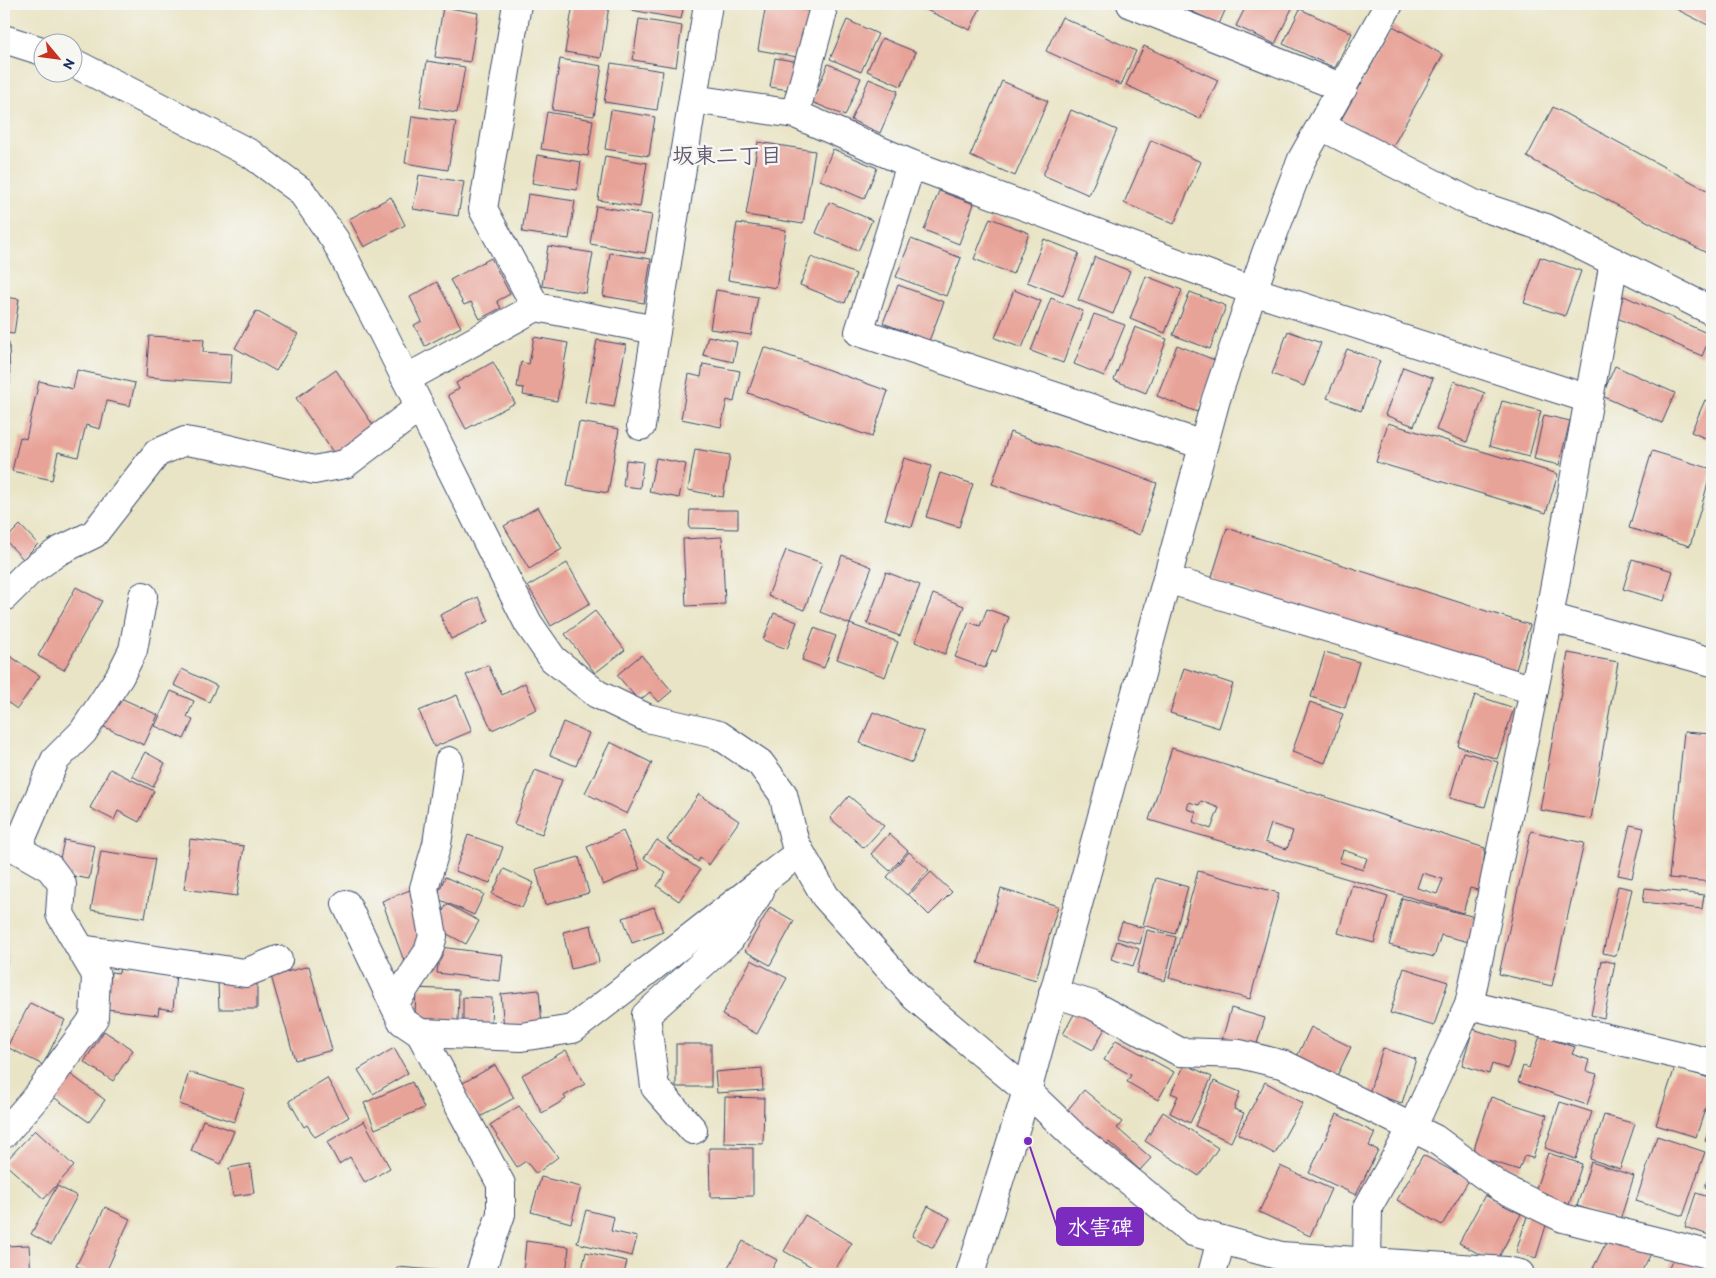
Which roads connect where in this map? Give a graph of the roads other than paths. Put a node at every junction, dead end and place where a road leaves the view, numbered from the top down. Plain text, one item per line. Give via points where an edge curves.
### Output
1 (517, 4) edge
2 (708, 4) edge
3 (1131, 4) edge
4 (1381, 6) edge
5 (822, 15) dead end
6 (4, 39) edge
7 (32, 48) edge
8 (82, 67) edge
9 (1343, 88) junction
10 (693, 99) junction
11 (795, 114) junction
12 (1321, 126) junction
13 (911, 164) junction
14 (1614, 262) junction
15 (1253, 291) junction
16 (536, 307) junction
17 (1712, 311) edge
18 (656, 330) junction
19 (406, 379) junction
20 (1589, 399) junction
21 (420, 407) junction
22 (641, 426) dead end
23 (1203, 445) junction
24 (1167, 579) junction
25 (143, 596) dead end
26 (4, 597) edge
27 (1549, 617) junction
28 (1712, 662) edge
29 (1534, 690) junction
30 (448, 761) dead end
31 (800, 852) junction
32 (770, 875) junction
33 (346, 904) dead end
34 (81, 949) junction
35 (278, 960) dead end
36 (1054, 993) junction
37 (394, 1004) junction
38 (1469, 1004) junction
39 (420, 1033) junction
40 (1712, 1064) edge
41 (1027, 1091) junction
42 (1412, 1128) junction
43 (692, 1130) dead end
44 (4, 1134) edge
45 (1221, 1240) junction
46 (1712, 1255) edge
47 (1367, 1262) junction
48 (480, 1274) edge
49 (970, 1274) edge
50 (1212, 1274) edge
51 (1520, 1274) edge

1 - 16 street via 483,209
2 - 10 street
3 - 9 street
4 - 9 street
5 - 11 street
6 - 7 street
8 - 19 street via 251,154 300,191 335,240
9 - 12 street
10 - 11 street
10 - 18 street
11 - 13 street
12 - 14 street via 1474,204 1546,228
12 - 15 street via 1302,159
13 - 15 street
13 - 23 street via 859,332
14 - 17 street
14 - 20 street
15 - 20 street
15 - 23 street
16 - 18 street
16 - 19 street
18 - 22 street
19 - 21 street
20 - 27 street
21 - 26 street via 345,464 314,470 185,441 156,453 94,534 59,551 29,572
21 - 31 street via 528,623 553,658 598,694 647,718 720,735 760,763 783,794
23 - 24 street
24 - 29 street
24 - 36 street
25 - 34 street via 133,650 84,732 55,760 17,849 50,868 62,884 60,914
27 - 28 street
27 - 29 street
29 - 38 street
30 - 37 street via 437,844 424,888 433,936 428,952
31 - 32 street
31 - 41 street via 826,896 915,997
32 - 39 street via 573,1028 521,1037
32 - 43 street via 730,938 646,1015 655,1087
33 - 37 street
34 - 35 street via 245,973
34 - 44 street via 96,975 94,1018 38,1095
36 - 41 street
36 - 42 street via 1092,1005 1180,1052 1240,1054 1285,1065
37 - 39 street via 402,1021
38 - 40 street
38 - 42 street
39 - 48 street via 501,1184 501,1214
41 - 45 street via 1074,1136 1193,1232
41 - 49 street
42 - 46 street via 1435,1139 1500,1187 1563,1218
42 - 47 street via 1368,1207
45 - 47 street via 1281,1256
45 - 50 street
47 - 51 street

